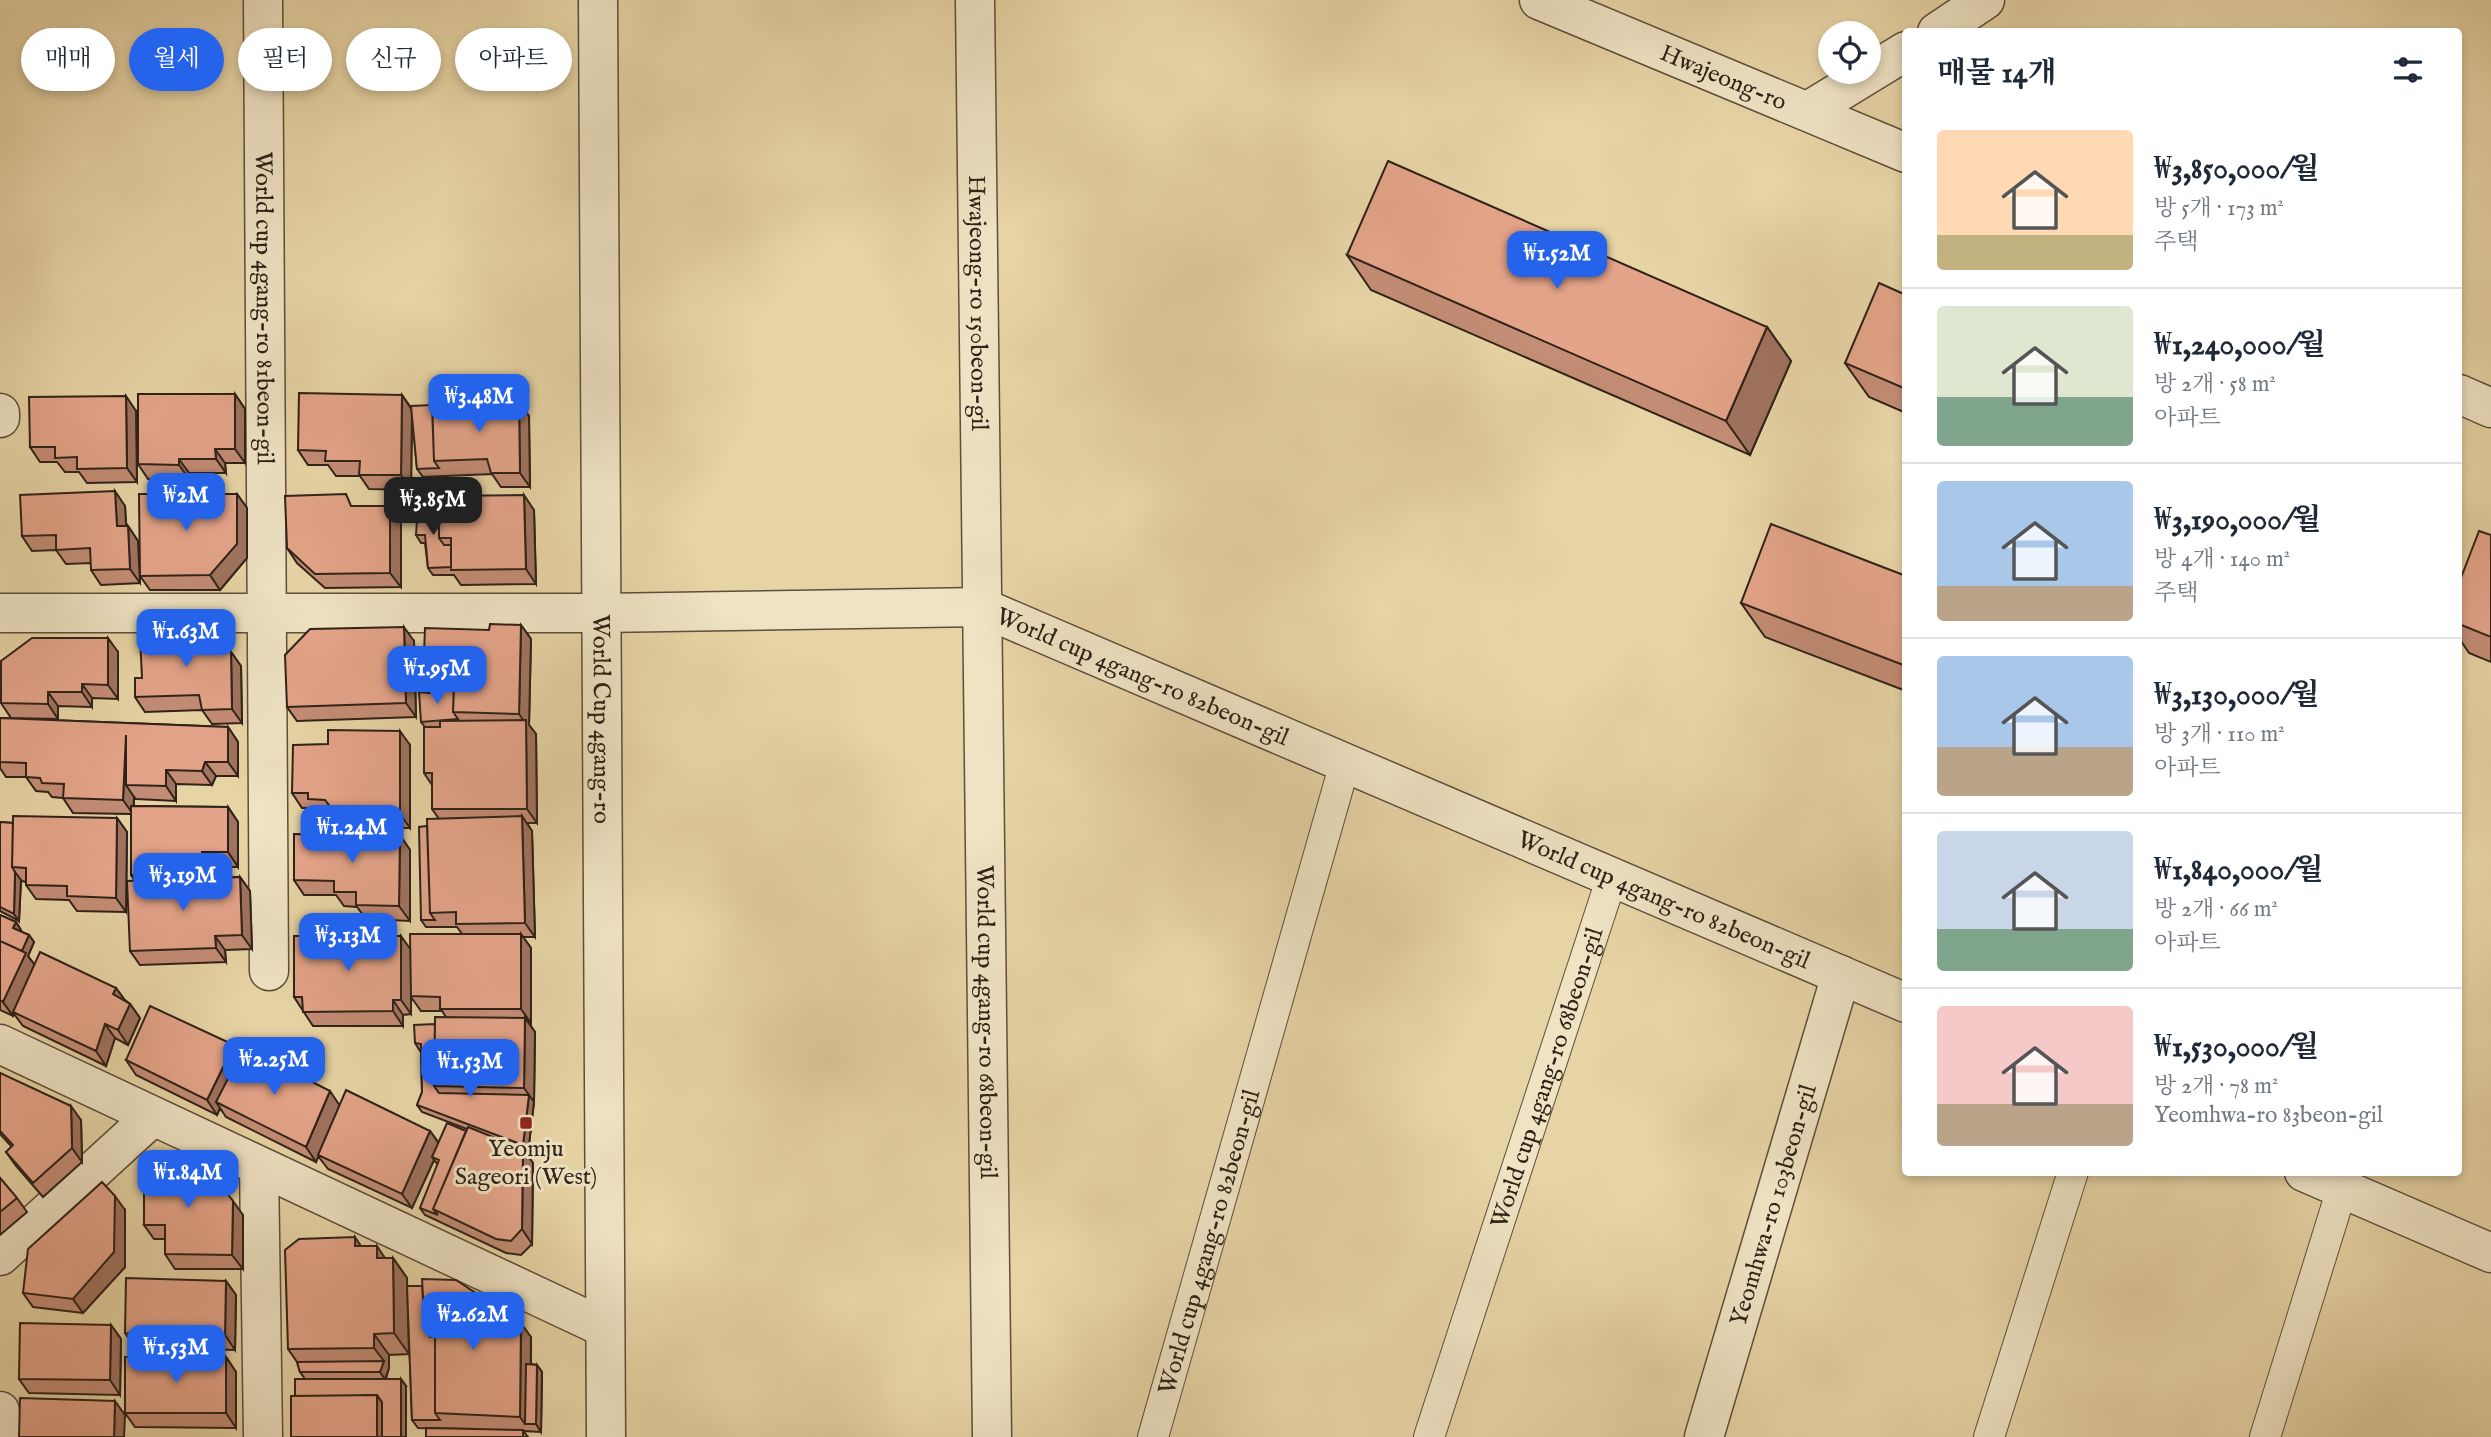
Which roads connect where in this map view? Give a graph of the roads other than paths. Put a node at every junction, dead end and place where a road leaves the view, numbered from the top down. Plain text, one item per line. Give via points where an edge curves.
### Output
1 (263, 0) edge
2 (598, 0) edge
3 (975, 0) edge
4 (1539, 0) edge
5 (1985, 0) edge
6 (1943, 28) edge
7 (1902, 53) edge
8 (1808, 111) junction
9 (1902, 151) edge
10 (2462, 395) edge
11 (2491, 408) edge
12 (981, 607) junction
13 (0, 613) edge
14 (601, 613) junction
15 (268, 615) junction
16 (1345, 763) junction
17 (1612, 877) junction
18 (269, 971) dead end
19 (1841, 975) junction
20 (1902, 1001) edge
21 (0, 1044) edge
22 (151, 1118) junction
23 (259, 1167) junction
24 (2072, 1176) edge
25 (2313, 1176) edge
26 (2342, 1189) junction
27 (2491, 1252) edge
28 (0, 1256) edge
29 (605, 1328) junction
30 (0, 1411) edge
31 (0, 1437) edge
32 (263, 1437) edge
33 (606, 1437) edge
34 (992, 1437) edge
35 (1153, 1437) edge
36 (1429, 1437) edge
37 (1704, 1437) edge
38 (1989, 1437) edge
39 (2265, 1437) edge

1 - 15 street, World cup 4gang-ro 81beon-gil
2 - 14 street, World Cup 4gang-ro
3 - 12 street, Hwajeong-ro 150beon-gil
4 - 8 street, Hwajeong-ro
5 - 6 street
7 - 8 street
8 - 9 street, Hwajeong-ro
10 - 11 street
12 - 14 street, World cup 4gang-ro 82beon-gil
12 - 16 street, World cup 4gang-ro 82beon-gil
12 - 34 street, World cup 4gang-ro 68beon-gil
13 - 15 street
14 - 15 street
14 - 29 street, World Cup 4gang-ro
15 - 18 street, World cup 4gang-ro 81beon-gil
16 - 17 street, World cup 4gang-ro 82beon-gil
16 - 35 lane, World cup 4gang-ro 82beon-gil
17 - 19 street, World cup 4gang-ro 82beon-gil
17 - 36 lane, World cup 4gang-ro 68beon-gil
19 - 20 street, World cup 4gang-ro 82beon-gil
19 - 37 street, Yeomhwa-ro 103beon-gil
21 - 22 street
22 - 23 street
22 - 28 street
23 - 29 street
23 - 32 street
24 - 38 lane
25 - 26 street
26 - 27 street
26 - 39 lane
29 - 33 street, World Cup 4gang-ro
30 - 31 street

